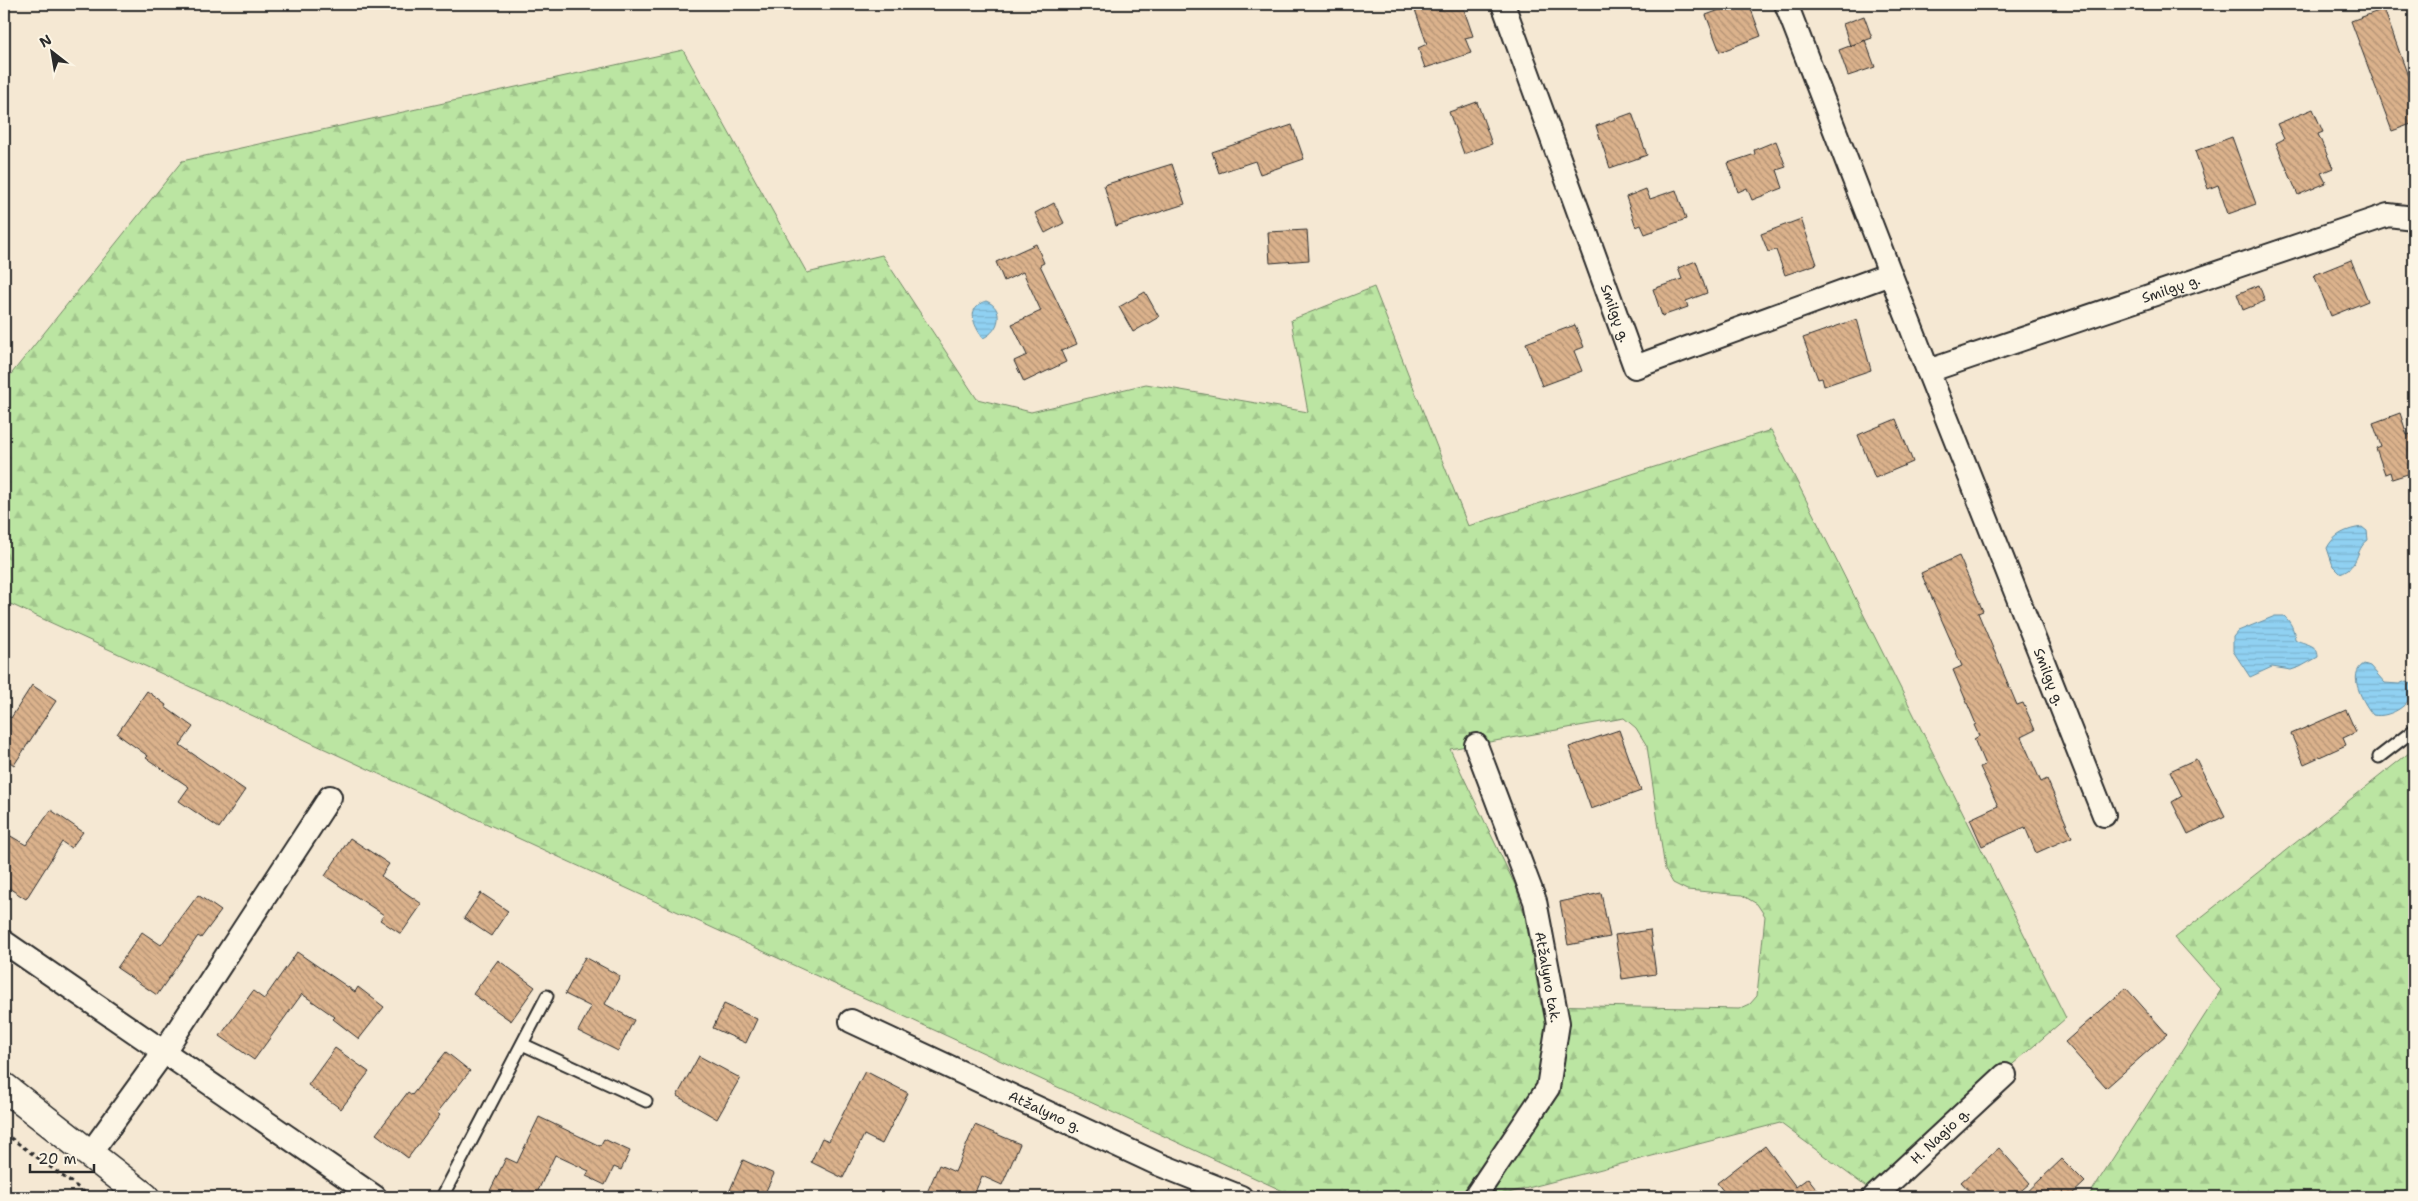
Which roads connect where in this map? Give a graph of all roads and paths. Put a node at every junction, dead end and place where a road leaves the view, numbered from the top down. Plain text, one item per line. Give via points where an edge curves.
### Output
1 (1503, 4) edge
2 (1786, 4) edge
3 (2414, 218) edge
4 (1890, 274) junction
5 (1928, 371) junction
6 (2414, 730) edge
7 (1476, 745) dead end
8 (2379, 757) dead end
9 (330, 797) dead end
10 (2104, 815) dead end
11 (4, 942) edge
12 (547, 996) dead end
13 (852, 1021) dead end
14 (522, 1044) junction
15 (163, 1052) junction
16 (2005, 1075) dead end
17 (4, 1087) edge
18 (646, 1102) dead end
19 (4, 1133) edge
20 (89, 1155) junction
21 (91, 1197) edge
22 (144, 1197) edge
23 (374, 1197) edge
24 (442, 1197) edge
25 (1241, 1197) edge
26 (1475, 1197) edge
27 (1874, 1197) edge

1 - 4 street, Smilgų g. via 1635,367
2 - 4 street, Smilgų g.
3 - 5 street, Smilgų g. via 2388,215
4 - 5 street, Smilgų g.
5 - 10 street, Smilgų g.
6 - 8 lane
7 - 26 street, Atžalyno tak. via 1535,901 1558,1023 1548,1088
9 - 15 street
11 - 15 street
12 - 14 lane
13 - 25 street, Atžalyno g. via 1158,1164
14 - 18 lane
14 - 24 lane
15 - 20 street
15 - 23 street
16 - 27 street, H. Nagio g.
17 - 20 main road
19 - 21 path
20 - 22 main road

